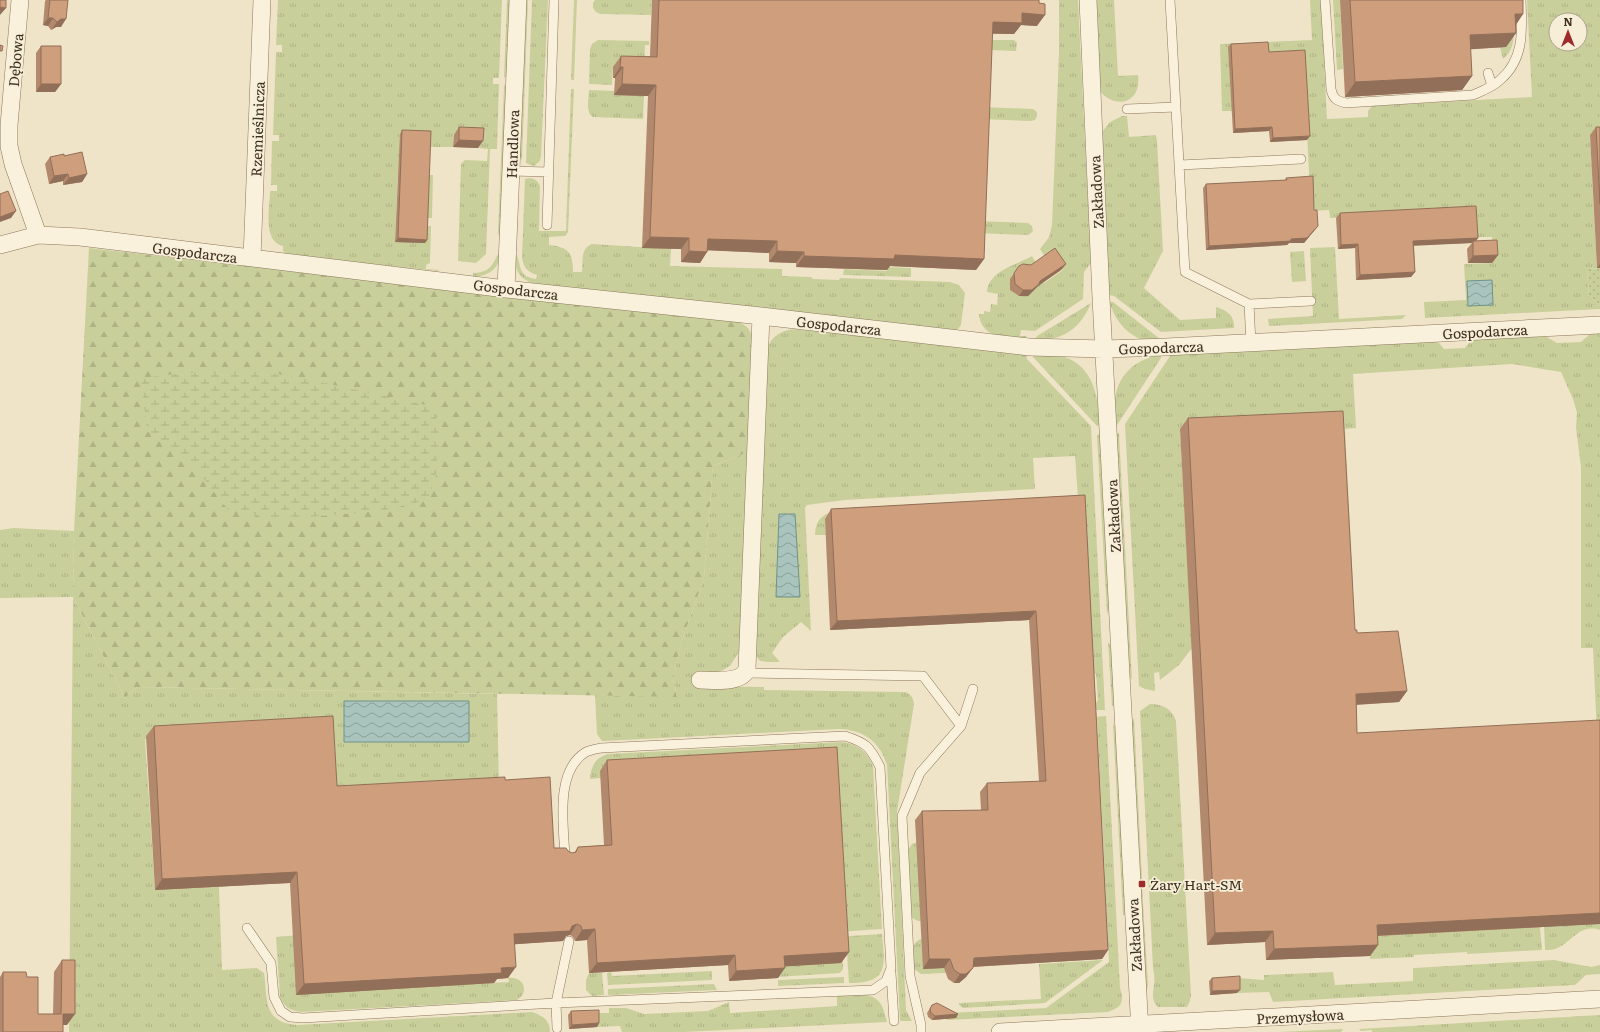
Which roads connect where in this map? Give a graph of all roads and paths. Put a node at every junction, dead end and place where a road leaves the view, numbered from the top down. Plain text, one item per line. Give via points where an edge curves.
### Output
1 (20, 0) edge
2 (262, 0) edge
3 (518, 0) edge
4 (554, 0) edge
5 (1088, 0) edge
6 (1170, 0) edge
7 (1325, 0) edge
8 (1521, 0) edge
9 (1488, 73) dead end
10 (1492, 86) junction
11 (1176, 107) junction
12 (1127, 109) dead end
13 (1301, 159) dead end
14 (1180, 165) junction
15 (511, 171) junction
16 (548, 172) junction
17 (547, 225) dead end
18 (38, 235) junction
19 (0, 245) edge
20 (252, 258) junction
21 (506, 289) junction
22 (1311, 301) dead end
23 (1249, 304) junction
24 (761, 316) junction
25 (1600, 325) edge
26 (1251, 343) junction
27 (1104, 349) junction
28 (746, 673) junction
29 (700, 680) dead end
30 (973, 689) dead end
31 (961, 726) junction
32 (565, 858) edge
33 (247, 928) dead end
34 (569, 941) edge
35 (891, 968) junction
36 (1600, 998) edge
37 (556, 1003) junction
38 (894, 1022) dead end
39 (557, 1028) dead end
40 (1139, 1028) edge
41 (921, 1032) edge
42 (1000, 1032) edge

1 - 18 street, Dębowa via 9,146
2 - 20 street, Rzemieślnicza
3 - 15 street, Handlowa
4 - 16 lane
5 - 27 street, Zakładowa
6 - 11 lane
7 - 10 lane via 1331,89 1333,97 1338,102 1473,95
8 - 10 lane via 1522,33 1518,56 1501,80
9 - 10 lane
11 - 12 lane
11 - 14 lane
13 - 14 lane
14 - 23 lane via 1185,272
15 - 16 lane
15 - 21 street, Handlowa
16 - 17 lane
18 - 19 street, Gospodarcza
18 - 20 street, Gospodarcza via 80,237
20 - 21 street, Gospodarcza
21 - 24 street, Gospodarcza
22 - 23 lane
23 - 26 lane
24 - 27 street, Gospodarcza via 1029,347
24 - 28 street
25 - 26 street, Gospodarcza
26 - 27 street, Gospodarcza
27 - 40 street, Zakładowa
28 - 29 street via 737,679
28 - 31 lane via 923,676
30 - 31 lane
31 - 41 lane via 920,773 902,816 910,976
32 - 35 lane via 563,802 566,782 574,763 586,752 601,748 845,736 862,741 872,751 880,767
33 - 37 lane via 271,963 274,997 281,1011 290,1017
34 - 37 lane
35 - 37 lane via 886,981 873,990
35 - 38 lane
36 - 40 street, Przemysłowa
37 - 39 lane
40 - 42 street, Przemysłowa

